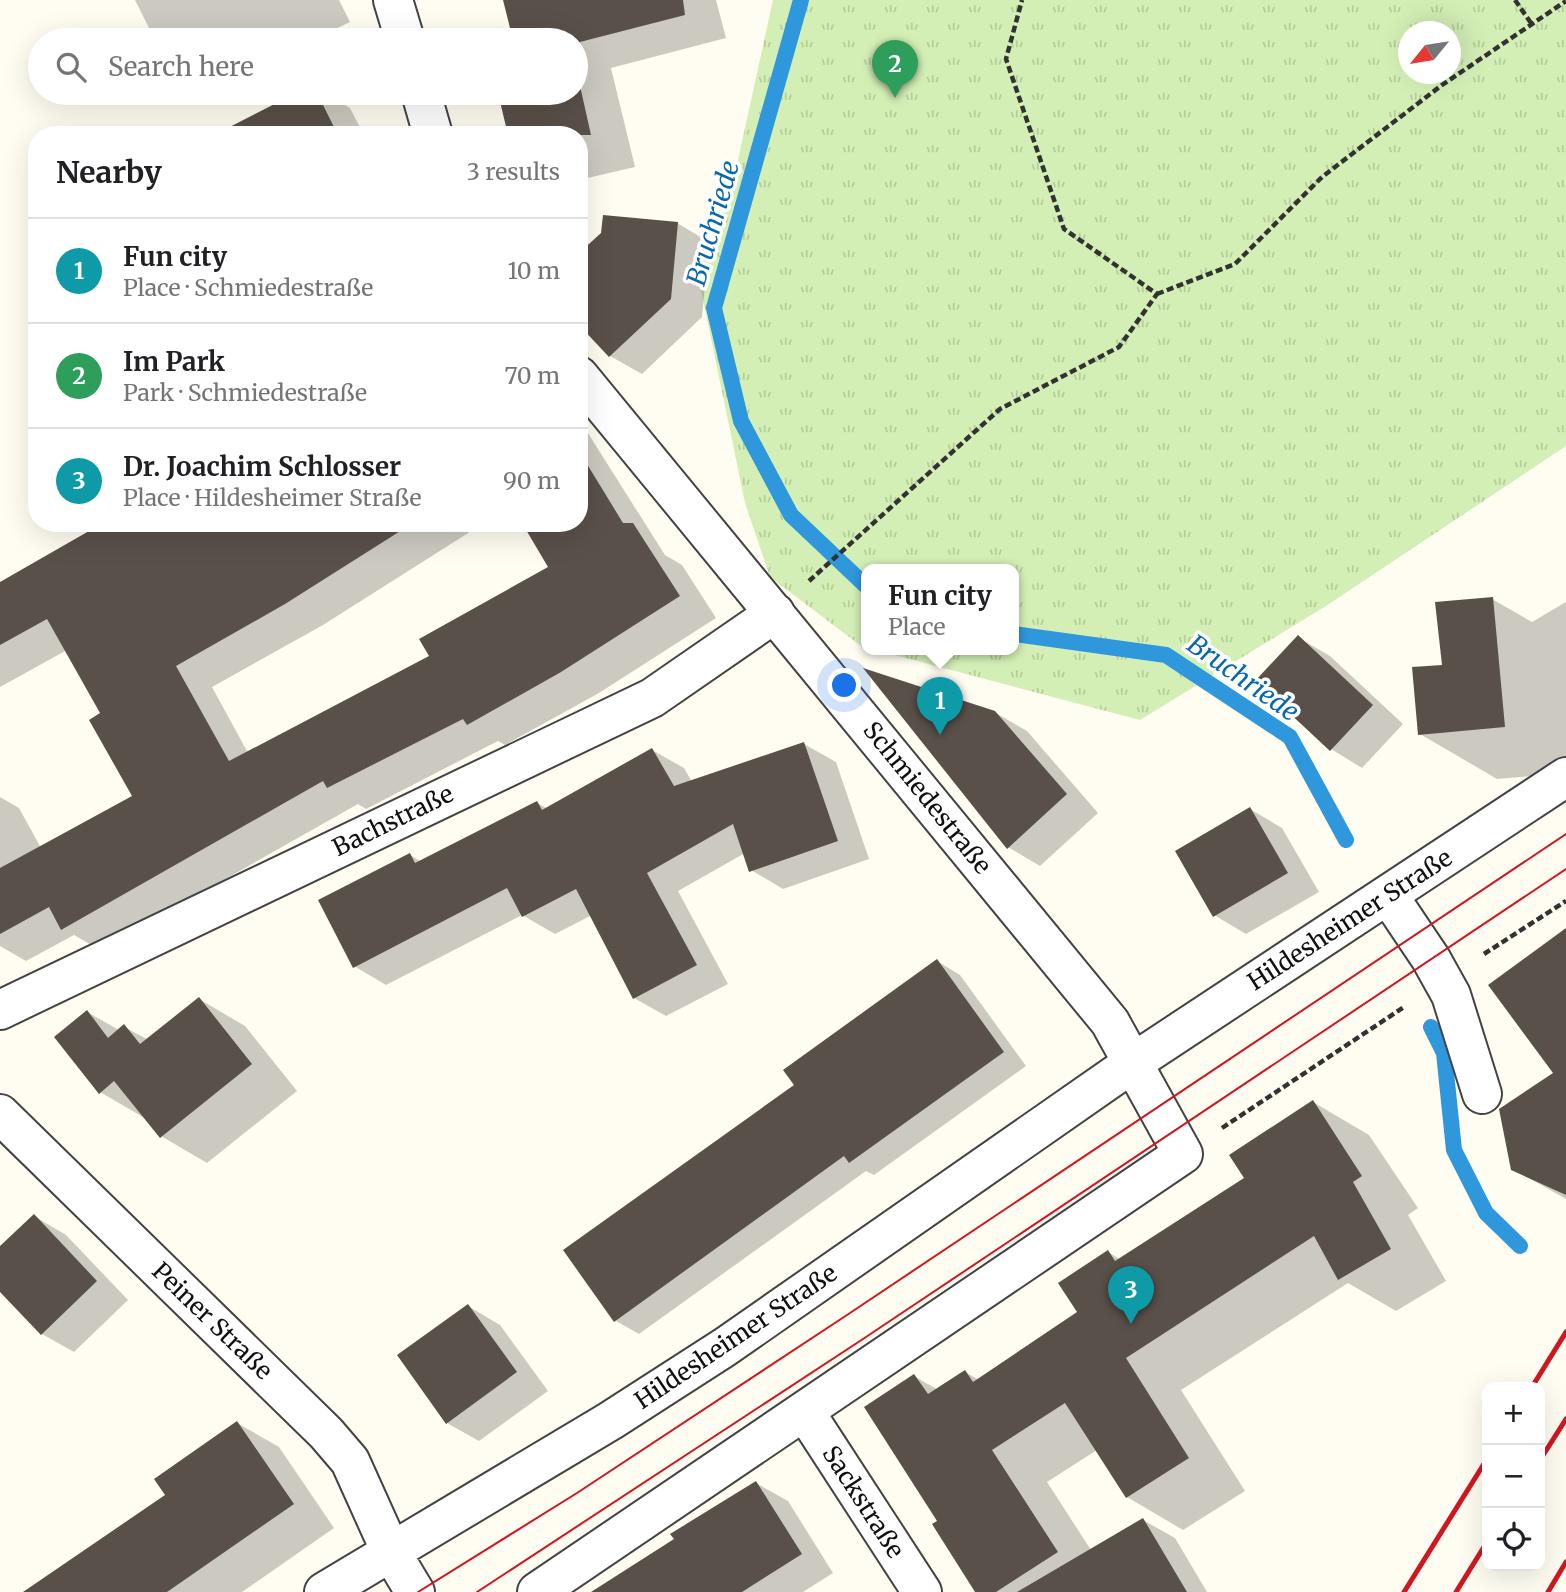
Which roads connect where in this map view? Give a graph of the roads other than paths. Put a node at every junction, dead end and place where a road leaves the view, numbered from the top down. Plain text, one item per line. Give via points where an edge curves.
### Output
1 (393, 0) edge
2 (401, 28) edge
3 (424, 105) edge
4 (430, 126) edge
5 (588, 387) edge
6 (775, 613) junction
7 (1566, 777) edge
8 (1388, 895) junction
9 (0, 1010) edge
10 (1134, 1062) junction
11 (1482, 1094) dead end
12 (0, 1114) edge
13 (804, 1412) junction
14 (391, 1552) junction
15 (324, 1592) edge
16 (415, 1592) edge
17 (537, 1592) edge
18 (922, 1592) edge

1 - 2 street
3 - 4 street
5 - 6 street, Schmiedestraße
6 - 9 street, Bachstraße via 652,698
6 - 10 street, Schmiedestraße via 1110,1022
7 - 8 street, Hildesheimer Straße
8 - 10 street, Hildesheimer Straße
8 - 11 street via 1444,981
10 - 13 street via 1183,1154
10 - 14 street, Hildesheimer Straße via 725,1347
12 - 14 street, Peiner Straße via 351,1461
13 - 17 street
13 - 18 street, Sackstraße
14 - 15 street, Hildesheimer Straße
14 - 16 street, Peiner Straße

